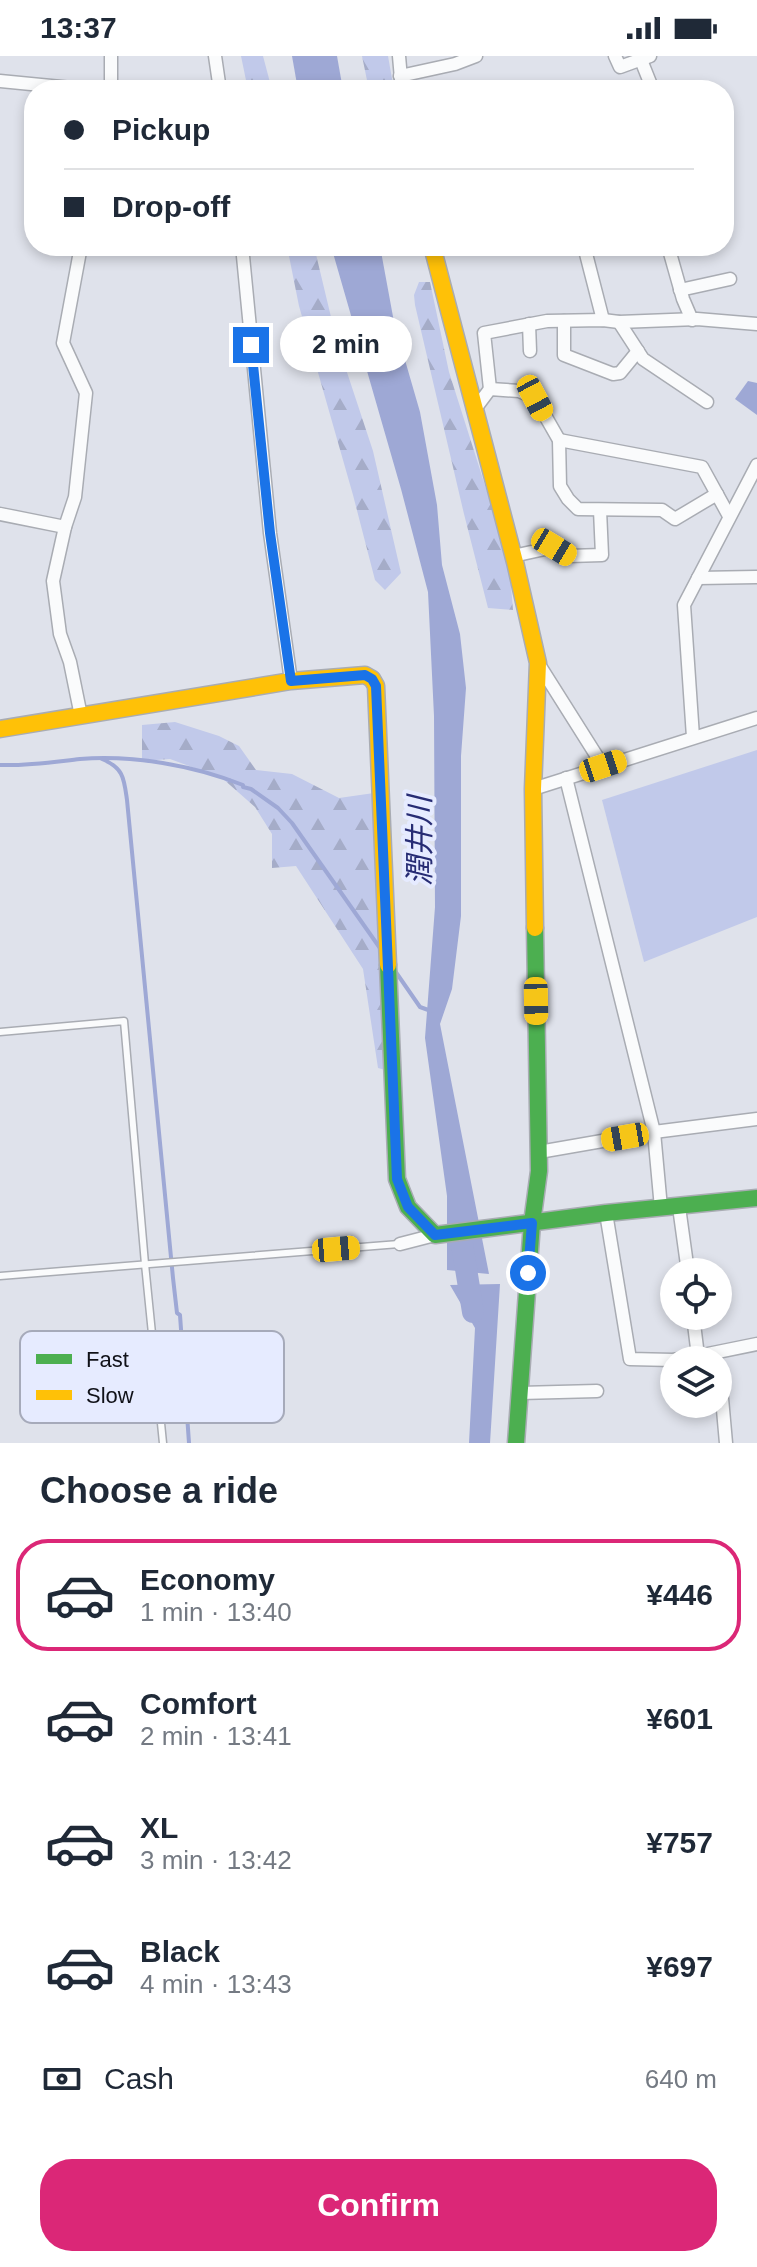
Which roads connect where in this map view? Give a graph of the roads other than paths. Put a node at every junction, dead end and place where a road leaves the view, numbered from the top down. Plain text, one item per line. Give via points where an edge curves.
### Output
1 (111, 56) edge
2 (215, 56) edge
3 (399, 56) edge
4 (476, 56) edge
5 (615, 56) edge
6 (646, 58) edge
7 (400, 76) junction
8 (111, 80) edge
9 (219, 80) edge
10 (401, 80) edge
11 (651, 80) edge
12 (0, 81) edge
13 (24, 83) edge
14 (79, 256) edge
15 (243, 256) edge
16 (435, 256) edge
17 (587, 256) edge
18 (671, 256) edge
19 (730, 279) dead end
20 (680, 290) junction
21 (603, 320) junction
22 (692, 320) junction
23 (564, 321) junction
24 (619, 322) junction
25 (529, 324) junction
26 (757, 324) edge
27 (530, 351) dead end
28 (638, 351) junction
29 (490, 389) junction
30 (707, 402) dead end
31 (475, 409) junction
32 (559, 440) junction
33 (757, 465) edge
34 (717, 494) junction
35 (600, 510) junction
36 (0, 514) edge
37 (729, 516) junction
38 (65, 527) junction
39 (513, 556) junction
40 (756, 577) edge
41 (698, 578) junction
42 (538, 663) junction
43 (291, 681) junction
44 (81, 716) junction
45 (757, 718) edge
46 (0, 729) edge
47 (693, 737) junction
48 (603, 766) junction
49 (566, 778) junction
50 (533, 789) junction
51 (0, 1032) edge
52 (757, 1119) edge
53 (654, 1132) junction
54 (539, 1152) junction
55 (755, 1203) edge
56 (679, 1207) junction
57 (661, 1208) junction
58 (606, 1213) junction
59 (532, 1223) junction
60 (435, 1235) junction
61 (405, 1242) joint
62 (686, 1258) edge
63 (145, 1264) junction
64 (0, 1276) edge
65 (152, 1331) edge
66 (757, 1344) edge
67 (732, 1350) edge
68 (660, 1360) edge
69 (597, 1391) dead end
70 (520, 1393) junction
71 (724, 1418) edge
72 (161, 1423) edge
73 (163, 1443) edge
74 (516, 1443) edge
75 (726, 1443) edge

1 - 8 street
2 - 9 street
3 - 7 street
4 - 7 street
5 - 6 street via 620,67
6 - 11 street
7 - 10 street
12 - 13 street
14 - 38 street via 63,343 86,393 75,497
15 - 43 street via 270,533
16 - 31 street
17 - 21 street
18 - 20 street
19 - 20 street
20 - 22 street
21 - 23 street
21 - 24 street
22 - 24 street
22 - 26 street
23 - 25 street
23 - 28 street via 564,355 613,374 620,373
24 - 28 street
25 - 27 street
25 - 29 street via 484,333
28 - 30 street
29 - 31 street
29 - 32 street via 535,398
31 - 39 street
32 - 34 street via 702,467
32 - 35 street via 560,486 578,509
33 - 37 street
34 - 35 street via 675,519 662,510
34 - 37 street
35 - 39 street via 602,555 569,556 554,547
36 - 38 street
37 - 41 street
38 - 44 street via 53,581
39 - 42 street
40 - 41 street
41 - 47 street via 684,605
42 - 48 street
42 - 50 street
43 - 44 street
43 - 60 street via 365,675 376,686 397,1179 408,1207
44 - 46 street
45 - 47 street
47 - 48 street
48 - 49 street
49 - 50 street
49 - 53 street
50 - 54 street
51 - 63 lane via 124,1021
52 - 53 street
53 - 54 street
53 - 57 street
54 - 59 street
55 - 56 street
56 - 57 street
56 - 62 street
57 - 58 street
58 - 59 street
58 - 68 street via 630,1359
59 - 60 street
59 - 70 street
60 - 61 street
61 - 63 lane
63 - 64 lane
63 - 65 lane
66 - 67 street
69 - 70 street
70 - 74 street
71 - 75 street
72 - 73 lane

